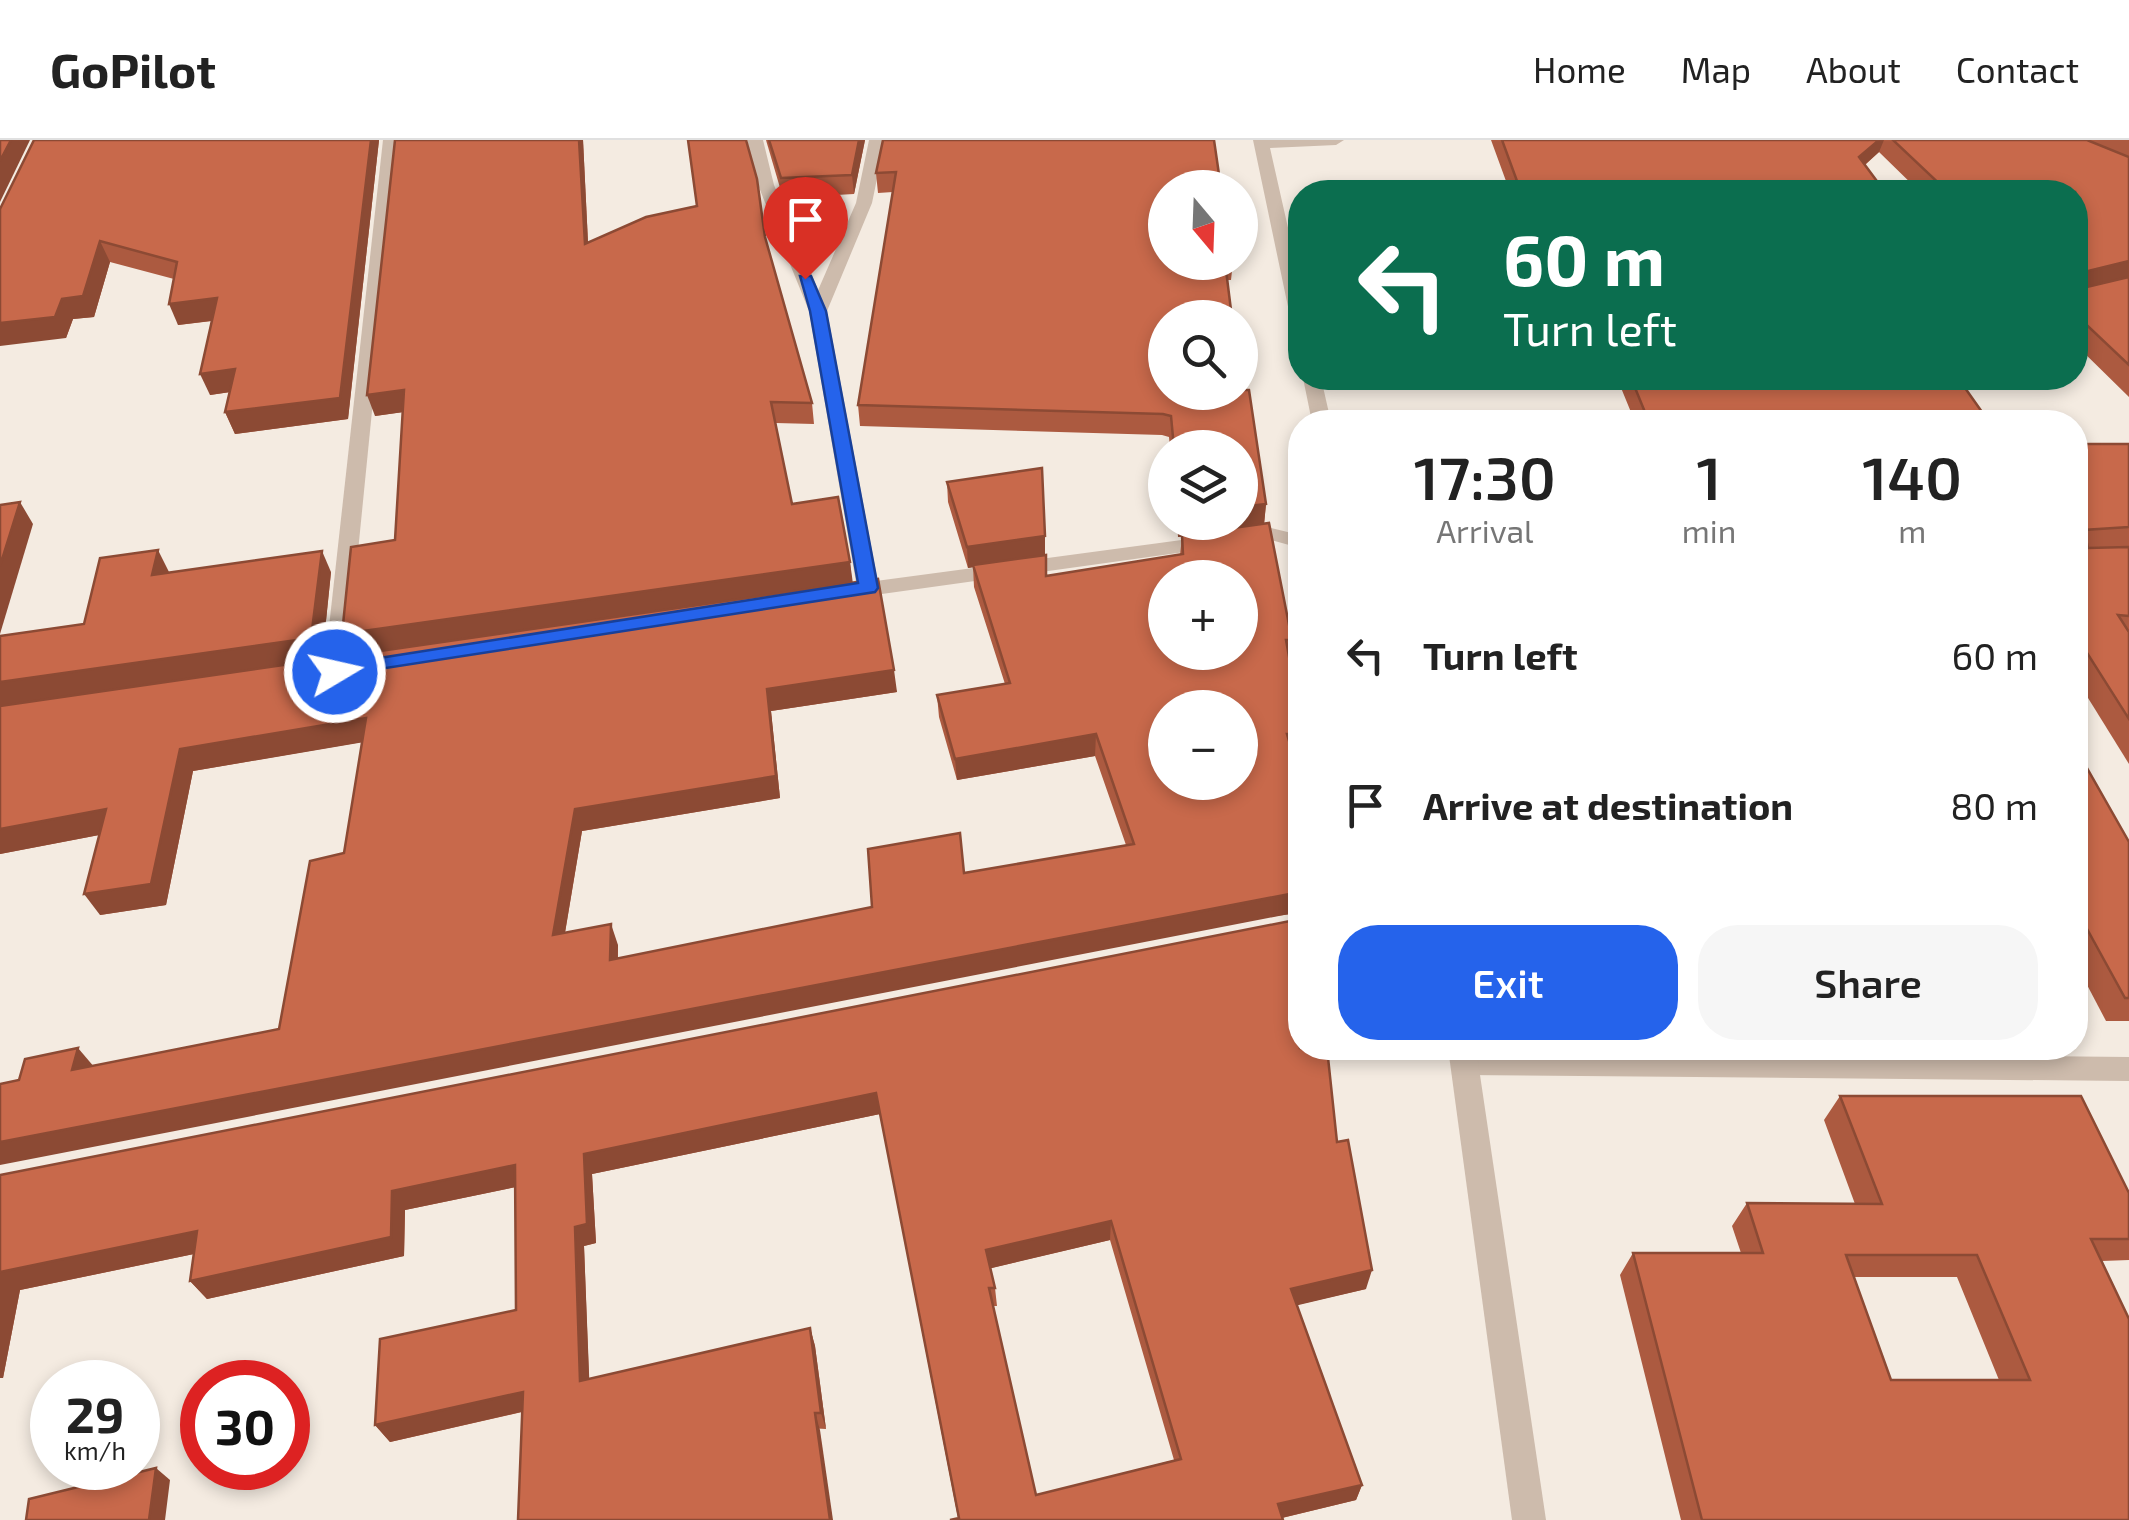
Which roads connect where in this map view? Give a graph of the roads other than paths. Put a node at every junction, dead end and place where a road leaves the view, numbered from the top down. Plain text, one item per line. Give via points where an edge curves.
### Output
1 (392, 140) edge
2 (755, 140) edge
3 (877, 140) edge
4 (1336, 140) edge
5 (1262, 142) edge
6 (1288, 264) edge
7 (818, 311) junction
8 (1288, 539) edge
9 (868, 588) junction
10 (829, 594) edge
11 (335, 672) edge
12 (1465, 1060) edge
13 (1702, 1060) edge
14 (2129, 1069) edge
15 (1529, 1520) edge

1 - 11 street
2 - 7 street via 766,185
3 - 7 street via 864,203
4 - 5 street
5 - 6 street
7 - 9 street
8 - 9 street via 1271,534
9 - 10 street
12 - 15 street
13 - 14 street

